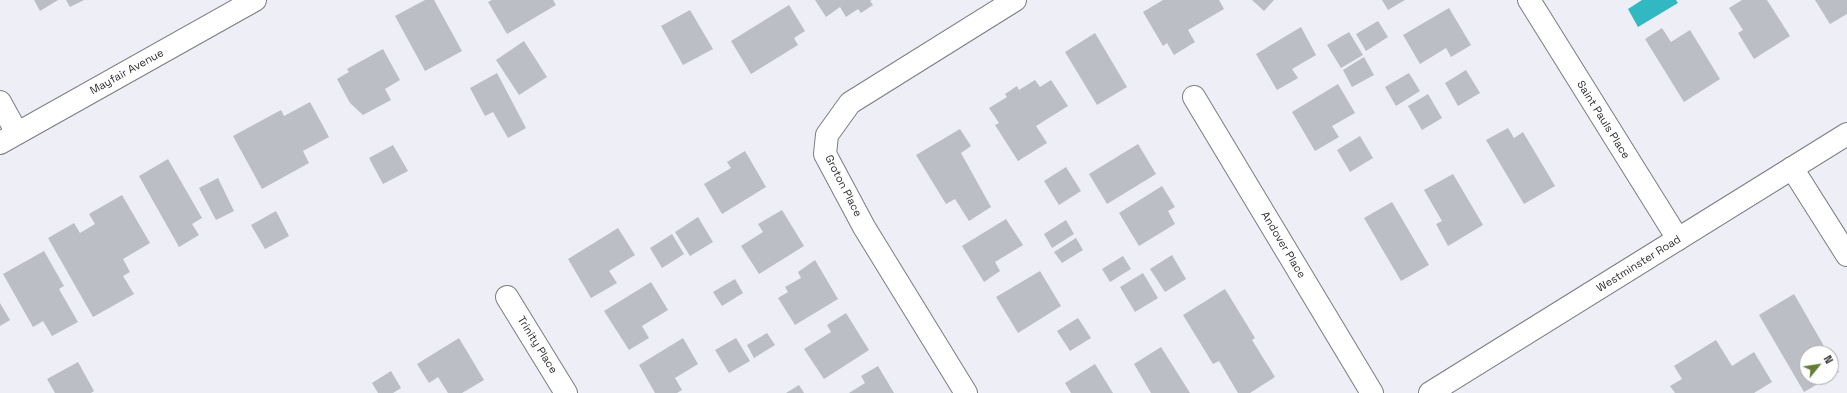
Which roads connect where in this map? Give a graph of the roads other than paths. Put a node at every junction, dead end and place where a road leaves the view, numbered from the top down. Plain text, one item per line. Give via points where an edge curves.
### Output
1 (255, 0) edge
2 (1015, 0) edge
3 (1529, 0) edge
4 (1194, 97) dead end
5 (0, 102) edge
6 (1847, 134) edge
7 (9, 138) edge
8 (1792, 168) junction
9 (1678, 239) junction
10 (1847, 255) edge
11 (507, 297) dead end
12 (566, 393) edge
13 (966, 393) edge
14 (1372, 393) edge
15 (1430, 393) edge

1 - 7 street, Mayfair Avenue
2 - 13 street, Groton Place via 850,103 827,135 825,154 864,227
3 - 9 street, Saint Pauls Place
4 - 14 street, Andover Place
5 - 7 street
6 - 8 street, Westminster Road
8 - 9 street, Westminster Road
8 - 10 street
9 - 15 street, Westminster Road
11 - 12 street, Trinity Place

